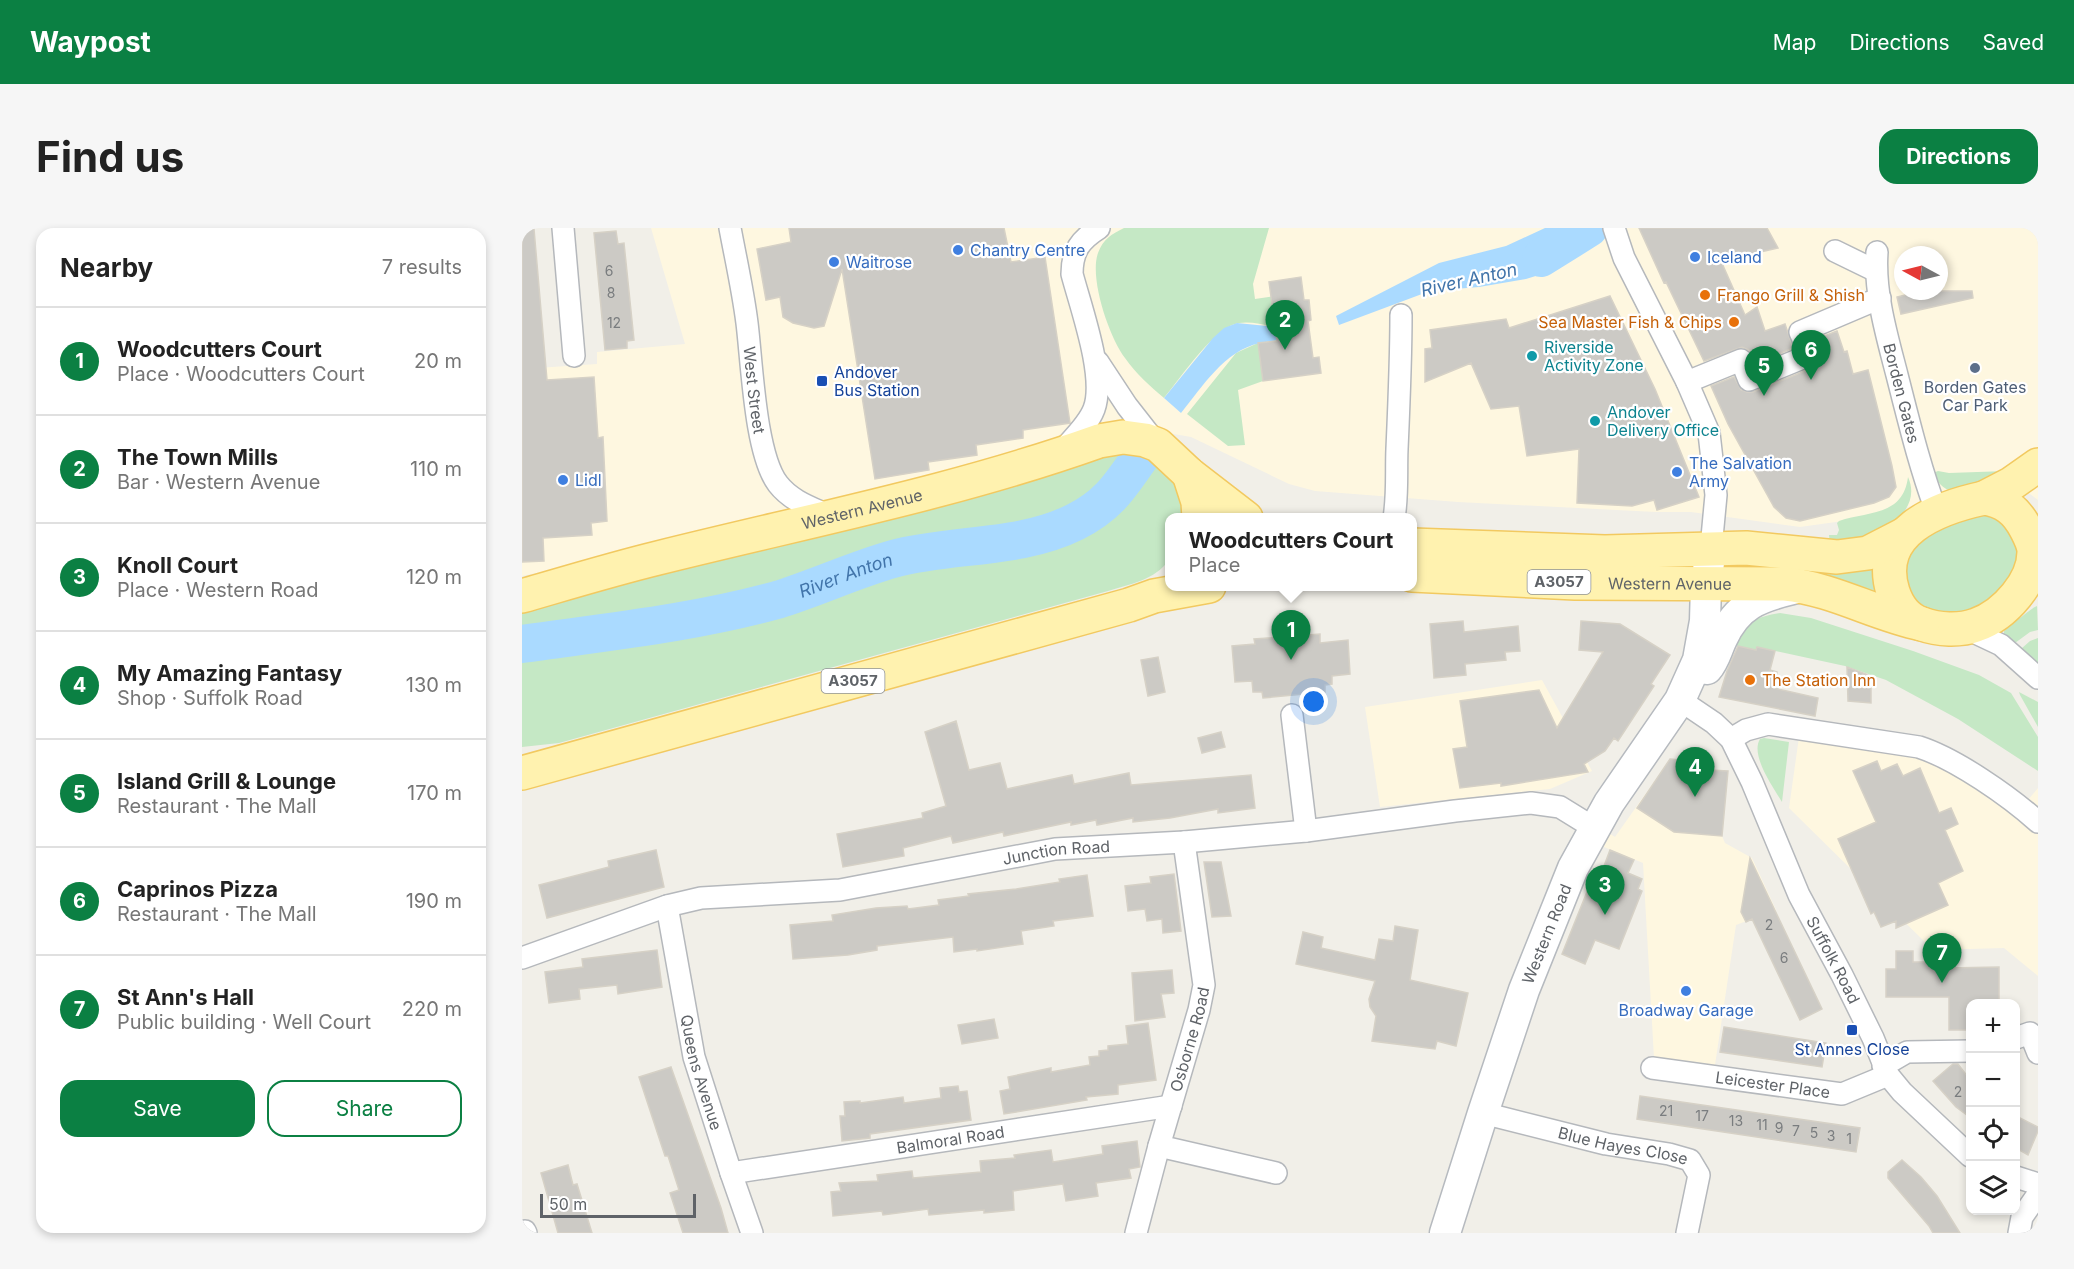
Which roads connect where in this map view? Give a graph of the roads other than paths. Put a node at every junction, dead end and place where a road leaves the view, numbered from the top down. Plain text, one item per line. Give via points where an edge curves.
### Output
1 (563, 228) edge
2 (730, 228) edge
3 (1099, 228) edge
4 (1614, 228) edge
5 (1835, 251) dead end
6 (1880, 298) junction
7 (1401, 315) dead end
8 (1093, 353) junction
9 (574, 356) dead end
10 (1687, 382) junction
11 (1158, 445) junction
12 (1059, 455) junction
13 (2038, 465) edge
14 (1189, 474) junction
15 (1984, 498) junction
16 (1199, 513) edge
17 (1240, 513) edge
18 (1396, 513) edge
19 (1937, 513) junction
20 (832, 517) junction
21 (1903, 535) junction
22 (1421, 542) edge
23 (2035, 543) edge
24 (1711, 548) junction
25 (1417, 575) edge
26 (1706, 585) junction
27 (1804, 586) junction
28 (1162, 591) edge
29 (522, 596) edge
30 (1922, 624) junction
31 (1965, 628) junction
32 (2038, 678) edge
33 (1680, 700) junction
34 (1292, 715) dead end
35 (1731, 739) junction
36 (532, 767) edge
37 (2038, 822) edge
38 (1594, 828) junction
39 (1306, 831) junction
40 (1184, 842) junction
41 (667, 906) junction
42 (522, 958) edge
43 (2020, 1037) edge
44 (1966, 1051) edge
45 (2038, 1053) edge
46 (1652, 1068) dead end
47 (1885, 1070) junction
48 (1171, 1106) junction
49 (1483, 1113) junction
50 (1159, 1146) junction
51 (1966, 1151) edge
52 (730, 1173) junction
53 (1276, 1173) dead end
54 (2020, 1178) edge
55 (2038, 1184) edge
56 (2038, 1194) edge
57 (2009, 1215) edge
58 (752, 1233) edge
59 (1136, 1233) edge
60 (1445, 1233) edge
61 (1687, 1233) edge
62 (2018, 1233) edge

1 - 9 street
2 - 20 street, West Street via 767,463 788,495
3 - 8 street via 1082,240 1072,262
4 - 10 street via 1624,258
5 - 6 street, Borden Gates via 1876,262
6 - 10 street via 1800,332 1810,354 1749,380 1741,360
6 - 19 street, Borden Gates via 1915,448
7 - 18 street
8 - 11 street via 1126,406
8 - 12 street via 1098,386 1094,411
10 - 24 street via 1705,421 1713,461 1716,512
11 - 12 main road, Western Avenue via 1112,438
11 - 14 main road, Western Avenue
12 - 20 main road, Western Avenue
13 - 15 main road, A3057
14 - 16 main road, Western Avenue
14 - 17 main road, Western Avenue
15 - 19 main road, A3057
15 - 23 main road, A3057 via 2010,508
19 - 21 main road, A3057
20 - 29 main road, Western Avenue
21 - 24 main road, Western Avenue / A3057 via 1878,549 1847,557
21 - 30 main road, A3057 via 1891,553 1890,581 1902,611
22 - 24 main road, Western Avenue / A3057 via 1605,552
23 - 31 main road, A3057 via 2030,571 2019,591 1987,620
24 - 26 main road, Western Road
25 - 26 main road, Western Avenue / A3057
26 - 27 main road, Western Avenue / A3057
26 - 33 main road, Western Road via 1702,643
27 - 30 main road, Western Avenue / A3057
27 - 33 main road via 1760,598 1737,613 1711,665
28 - 36 main road, A3057 via 1110,611
30 - 31 main road, A3057
31 - 32 street via 2001,645
33 - 35 street, Suffolk Road
33 - 38 main road, Western Road
34 - 39 street
35 - 37 street via 1768,724 1919,747 1941,755 2017,803
35 - 47 street, Suffolk Road via 1799,895 1873,1038
38 - 39 street, Junction Road via 1560,807 1531,803
38 - 49 main road, Western Road via 1545,936
39 - 40 street, Junction Road
40 - 41 street, Junction Road via 1055,849 840,890 700,898
40 - 48 street, Osborne Road via 1204,985
41 - 42 street, Junction Road
41 - 52 street, Queens Avenue via 694,1057
43 - 45 street via 2030,1033
44 - 47 street, Leicester Place via 1907,1052
46 - 47 street, Leicester Place via 1842,1094
47 - 51 street, Suffolk Road via 1902,1092
48 - 50 street, Osborne Road
48 - 52 street, Balmoral Road
49 - 60 main road, Western Road
49 - 61 street, Blue Hayes Close via 1690,1160 1700,1174
50 - 53 street
50 - 59 street, Osborne Road
52 - 58 street, Queens Avenue
54 - 55 street
56 - 62 street via 2022,1217
57 - 62 street

